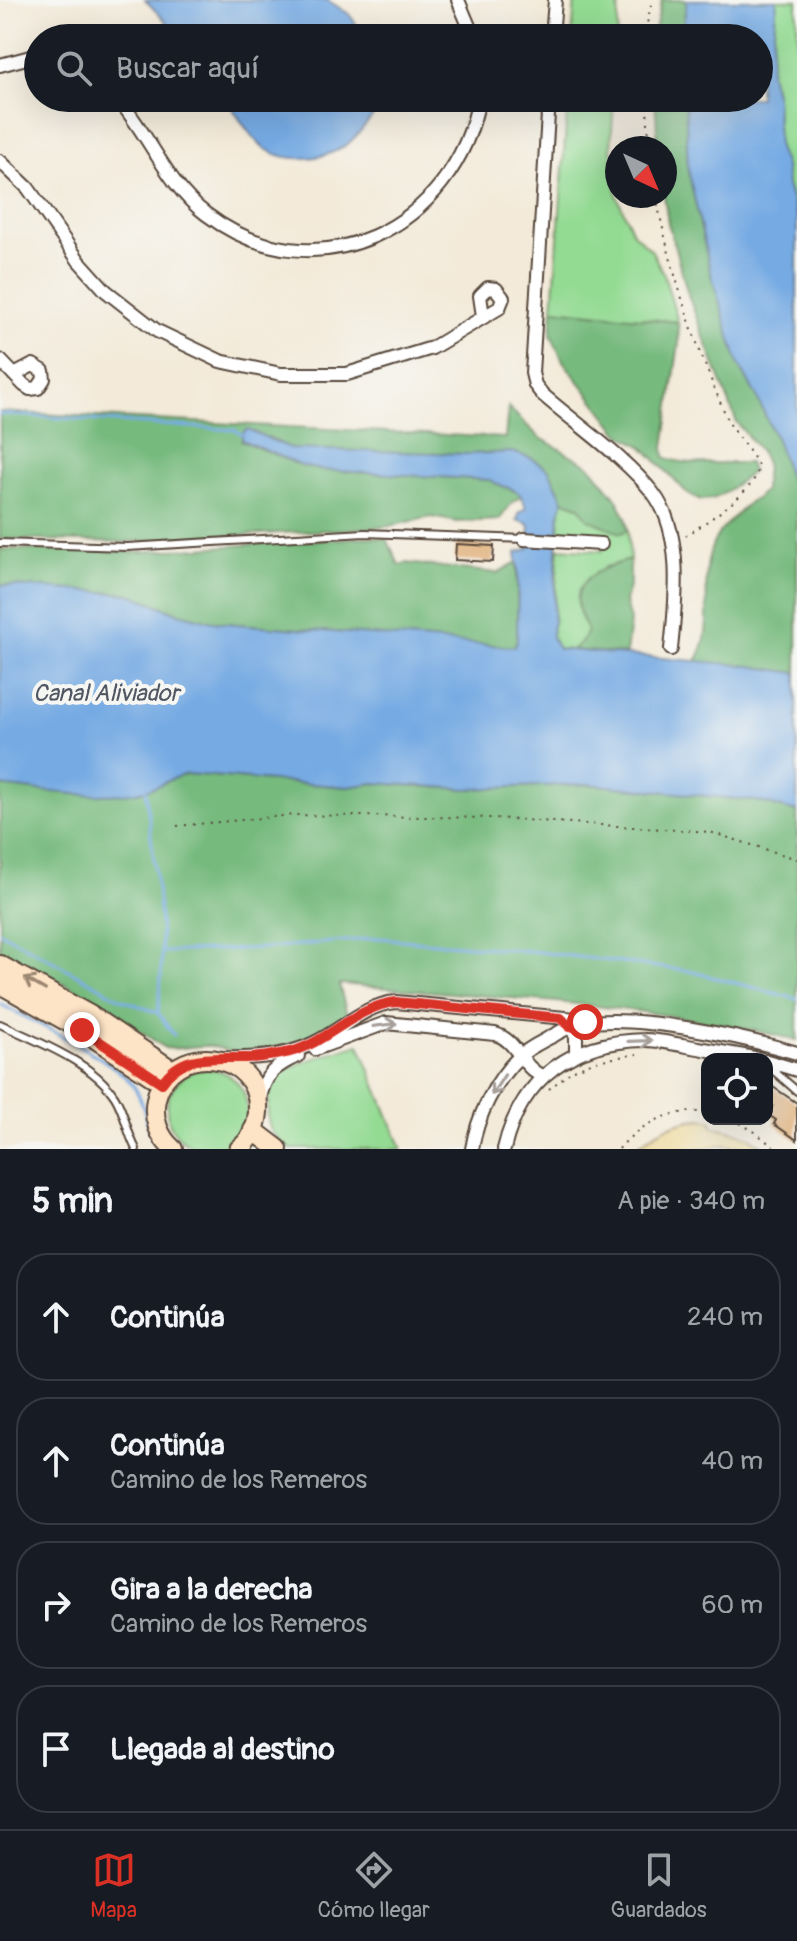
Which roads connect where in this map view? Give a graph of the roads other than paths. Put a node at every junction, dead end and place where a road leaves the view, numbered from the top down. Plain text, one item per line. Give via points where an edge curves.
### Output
1 (458, 0) edge
2 (555, 0) edge
3 (468, 24) edge
4 (553, 24) edge
5 (24, 59) edge
6 (0, 65) edge
7 (127, 112) edge
8 (476, 112) edge
9 (548, 112) edge
10 (0, 161) edge
11 (483, 316) dead end
12 (0, 360) edge
13 (14, 375) dead end
14 (524, 539) joint
15 (0, 543) edge
16 (601, 544) dead end
17 (671, 649) dead end
18 (0, 965) edge
19 (0, 984) edge
20 (566, 1022) junction
21 (0, 1024) edge
22 (725, 1053) edge
23 (797, 1053) edge
24 (576, 1054) junction
25 (520, 1056) junction
26 (214, 1058) junction
27 (773, 1064) edge
28 (773, 1069) edge
29 (797, 1070) edge
30 (542, 1076) junction
31 (167, 1077) junction
32 (797, 1091) edge
33 (258, 1106) junction
34 (247, 1143) edge
35 (136, 1149) edge
36 (173, 1149) edge
37 (278, 1149) edge
38 (472, 1149) edge
39 (504, 1149) edge

1 - 3 street
2 - 4 street
5 - 6 street
7 - 8 street via 204,212 258,241 327,249 375,236 419,209 448,177
9 - 17 street via 532,373 542,394 654,494 673,545 677,590
10 - 11 street via 28,188 106,291 157,331 220,361 273,373 347,374 432,348
12 - 13 street
14 - 15 lane via 365,533 127,547
14 - 16 street
31 -> 18 main road via 90,1015
19 - 31 main road
20 - 23 street via 707,1032
20 - 24 street via 576,1035
20 - 25 street
20 - 26 street via 381,1003 292,1052
21 - 35 lane via 102,1080 116,1099
24 -> 22 street via 604,1043 648,1040
24 - 30 street
25 - 30 street
33 -> 25 street via 262,1086 282,1063 386,1023 495,1034
25 -> 38 street via 487,1101
26 - 31 main road via 186,1061
26 - 33 main road via 240,1069 256,1092
27 - 29 street
28 - 32 lane
30 - 39 street via 521,1104
31 - 36 main road via 154,1105 155,1119
33 - 34 main road
34 - 37 main road

